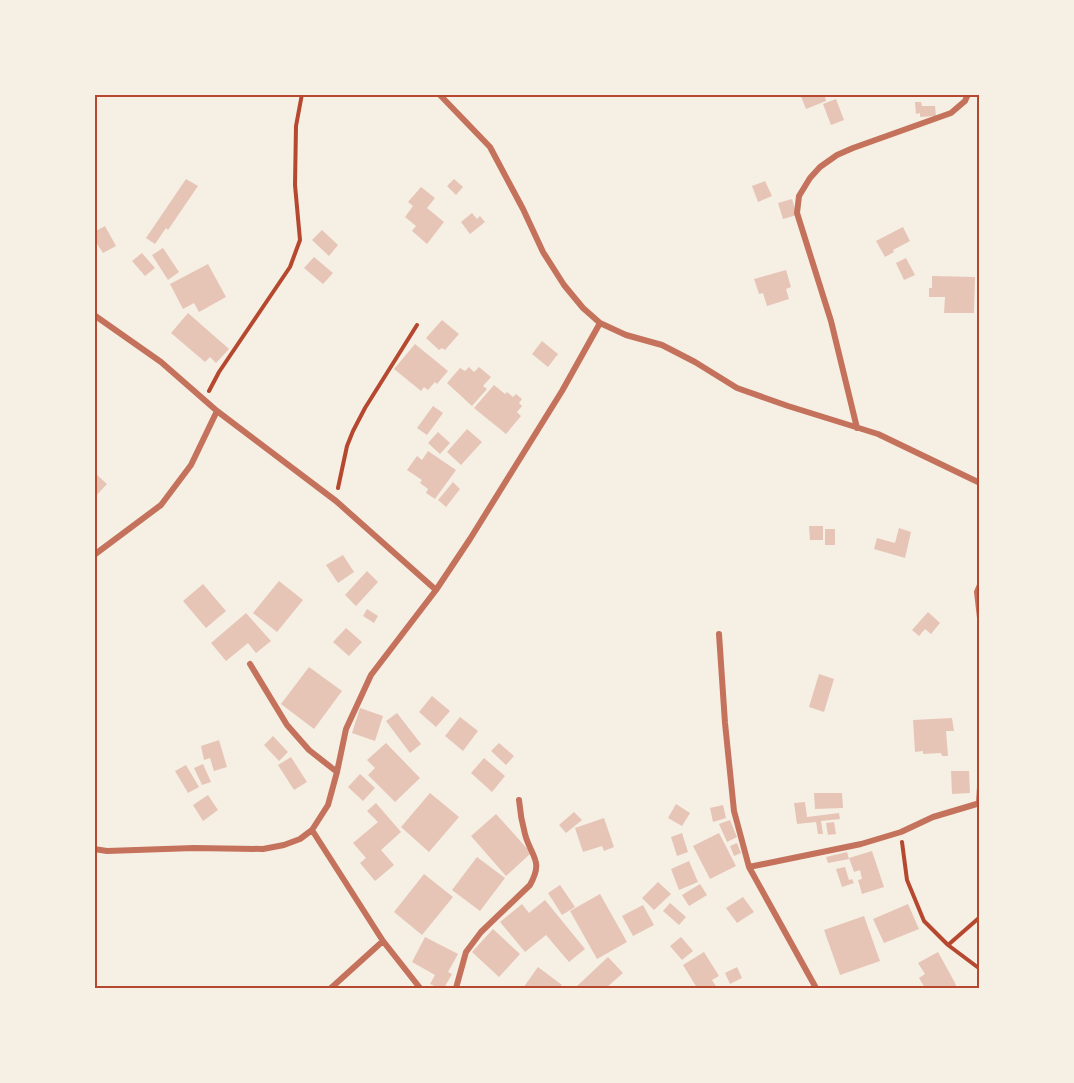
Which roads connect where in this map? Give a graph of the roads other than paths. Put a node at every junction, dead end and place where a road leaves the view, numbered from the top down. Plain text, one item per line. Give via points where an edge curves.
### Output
1 (439, 94) edge
2 (968, 94) edge
3 (94, 315) edge
4 (600, 323) junction
5 (217, 411) junction
6 (857, 428) junction
7 (980, 483) edge
8 (94, 555) edge
9 (980, 585) edge
10 (436, 590) junction
11 (980, 618) edge
12 (719, 634) dead end
13 (250, 664) dead end
14 (337, 772) junction
15 (980, 787) edge
16 (519, 800) dead end
17 (979, 803) edge
18 (312, 830) junction
19 (94, 849) edge
20 (749, 867) junction
21 (384, 941) junction
22 (331, 988) edge
23 (420, 988) edge
24 (456, 988) edge
25 (816, 988) edge

1 - 4 street via 490,147 543,252 564,285
2 - 6 street via 951,113 837,155 820,167 799,196 797,213 831,321
3 - 5 street via 161,362
4 - 6 street via 662,345 738,388
4 - 10 street via 562,391
5 - 8 street via 191,465 161,505
5 - 10 street via 336,501
6 - 7 street via 878,434
9 - 11 street
10 - 14 street via 371,675 346,729
12 - 20 street via 734,811
13 - 14 street via 286,725
14 - 18 street via 328,805
15 - 17 street
16 - 24 street via 526,837 537,864 535,876 466,952
17 - 20 street via 861,844
18 - 19 street via 284,845 263,849
18 - 21 street
20 - 25 street
21 - 22 street
21 - 23 street

